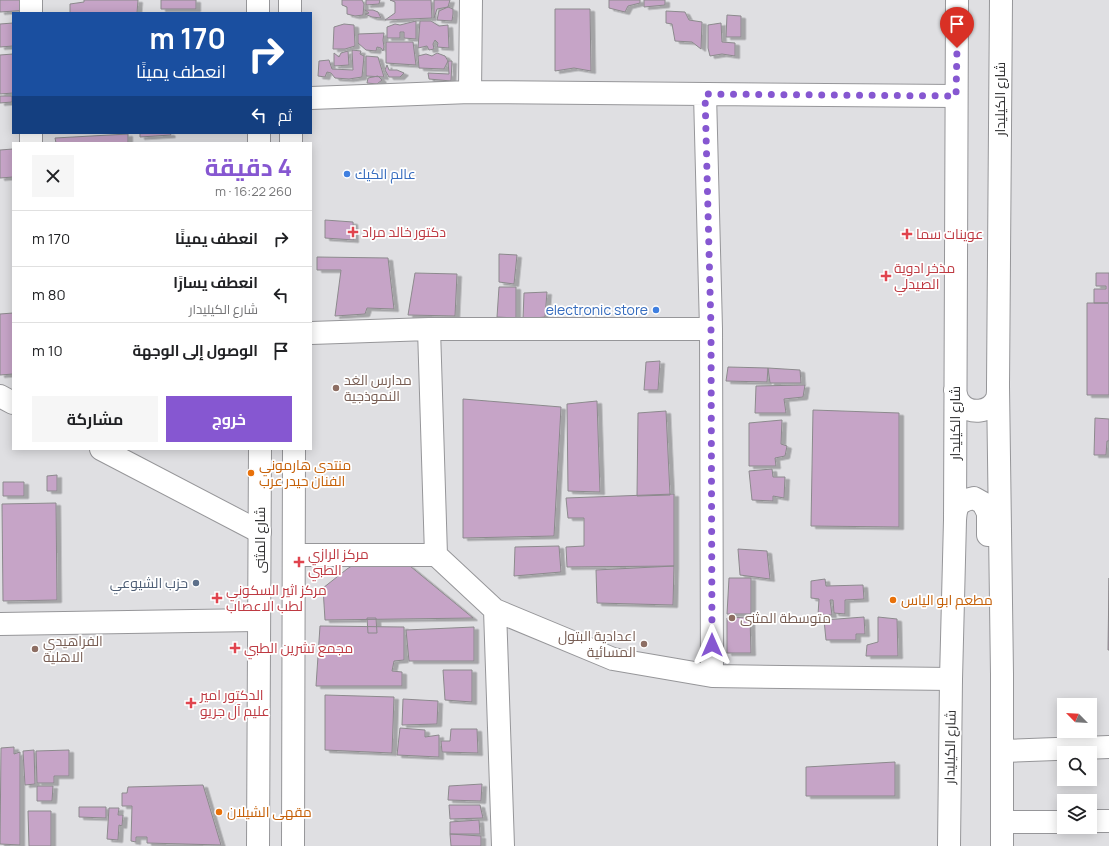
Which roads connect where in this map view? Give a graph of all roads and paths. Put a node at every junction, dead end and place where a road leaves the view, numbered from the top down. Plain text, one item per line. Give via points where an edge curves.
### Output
1 (31, 0) edge
2 (258, 0) edge
3 (290, 0) edge
4 (471, 0) edge
5 (957, 0) edge
6 (1001, 0) edge
7 (31, 12) edge
8 (258, 12) edge
9 (290, 12) edge
10 (470, 92) junction
11 (705, 94) junction
12 (956, 96) junction
13 (312, 98) edge
14 (429, 329) junction
15 (711, 329) junction
16 (312, 333) edge
17 (998, 386) junction
18 (955, 390) junction
19 (0, 396) edge
20 (12, 402) edge
21 (103, 450) edge
22 (261, 451) edge
23 (293, 451) edge
24 (955, 520) junction
25 (260, 532) junction
26 (294, 555) junction
27 (436, 555) junction
28 (494, 610) junction
29 (259, 620) junction
30 (0, 624) edge
31 (1002, 674) junction
32 (712, 676) junction
33 (951, 679) junction
34 (1109, 747) edge
35 (1002, 751) junction
36 (1097, 821) edge
37 (1109, 821) edge
38 (1002, 822) junction
39 (1057, 822) edge
40 (258, 846) edge
41 (293, 846) edge
42 (503, 846) edge
43 (949, 846) edge
44 (1002, 846) edge

1 - 7 street
2 - 8 street
3 - 9 street
4 - 10 street
5 - 12 street, شارع الكيليدار
6 - 17 street, شارع الكيليدار
10 - 11 street
10 - 13 street
11 - 12 street
11 - 15 street
12 - 18 street, شارع الكيليدار
14 - 15 street
14 - 16 street
14 - 27 street
15 - 32 street
17 - 18 street via 997,398 990,407 979,411 967,410 958,402
17 - 31 street, شارع الكيليدار
18 - 24 street, شارع الكيليدار
19 - 20 street
21 - 25 street
22 - 25 street, شارع المثنى
23 - 26 street
24 - 31 street via 956,509 963,500 974,498 983,503 988,513 986,645
24 - 33 street, شارع الكيليدار
25 - 29 street, شارع المثنى
26 - 27 street
26 - 41 street
27 - 28 street
28 - 32 street via 613,659
28 - 42 street
29 - 30 street
29 - 40 street, شارع المثنى
31 - 35 street, شارع الكيليدار
32 - 33 street
33 - 43 street, شارع الكيليدار
34 - 35 street
35 - 38 street, شارع الكيليدار
36 - 37 street
38 - 39 street
38 - 44 street, شارع الكيليدار

